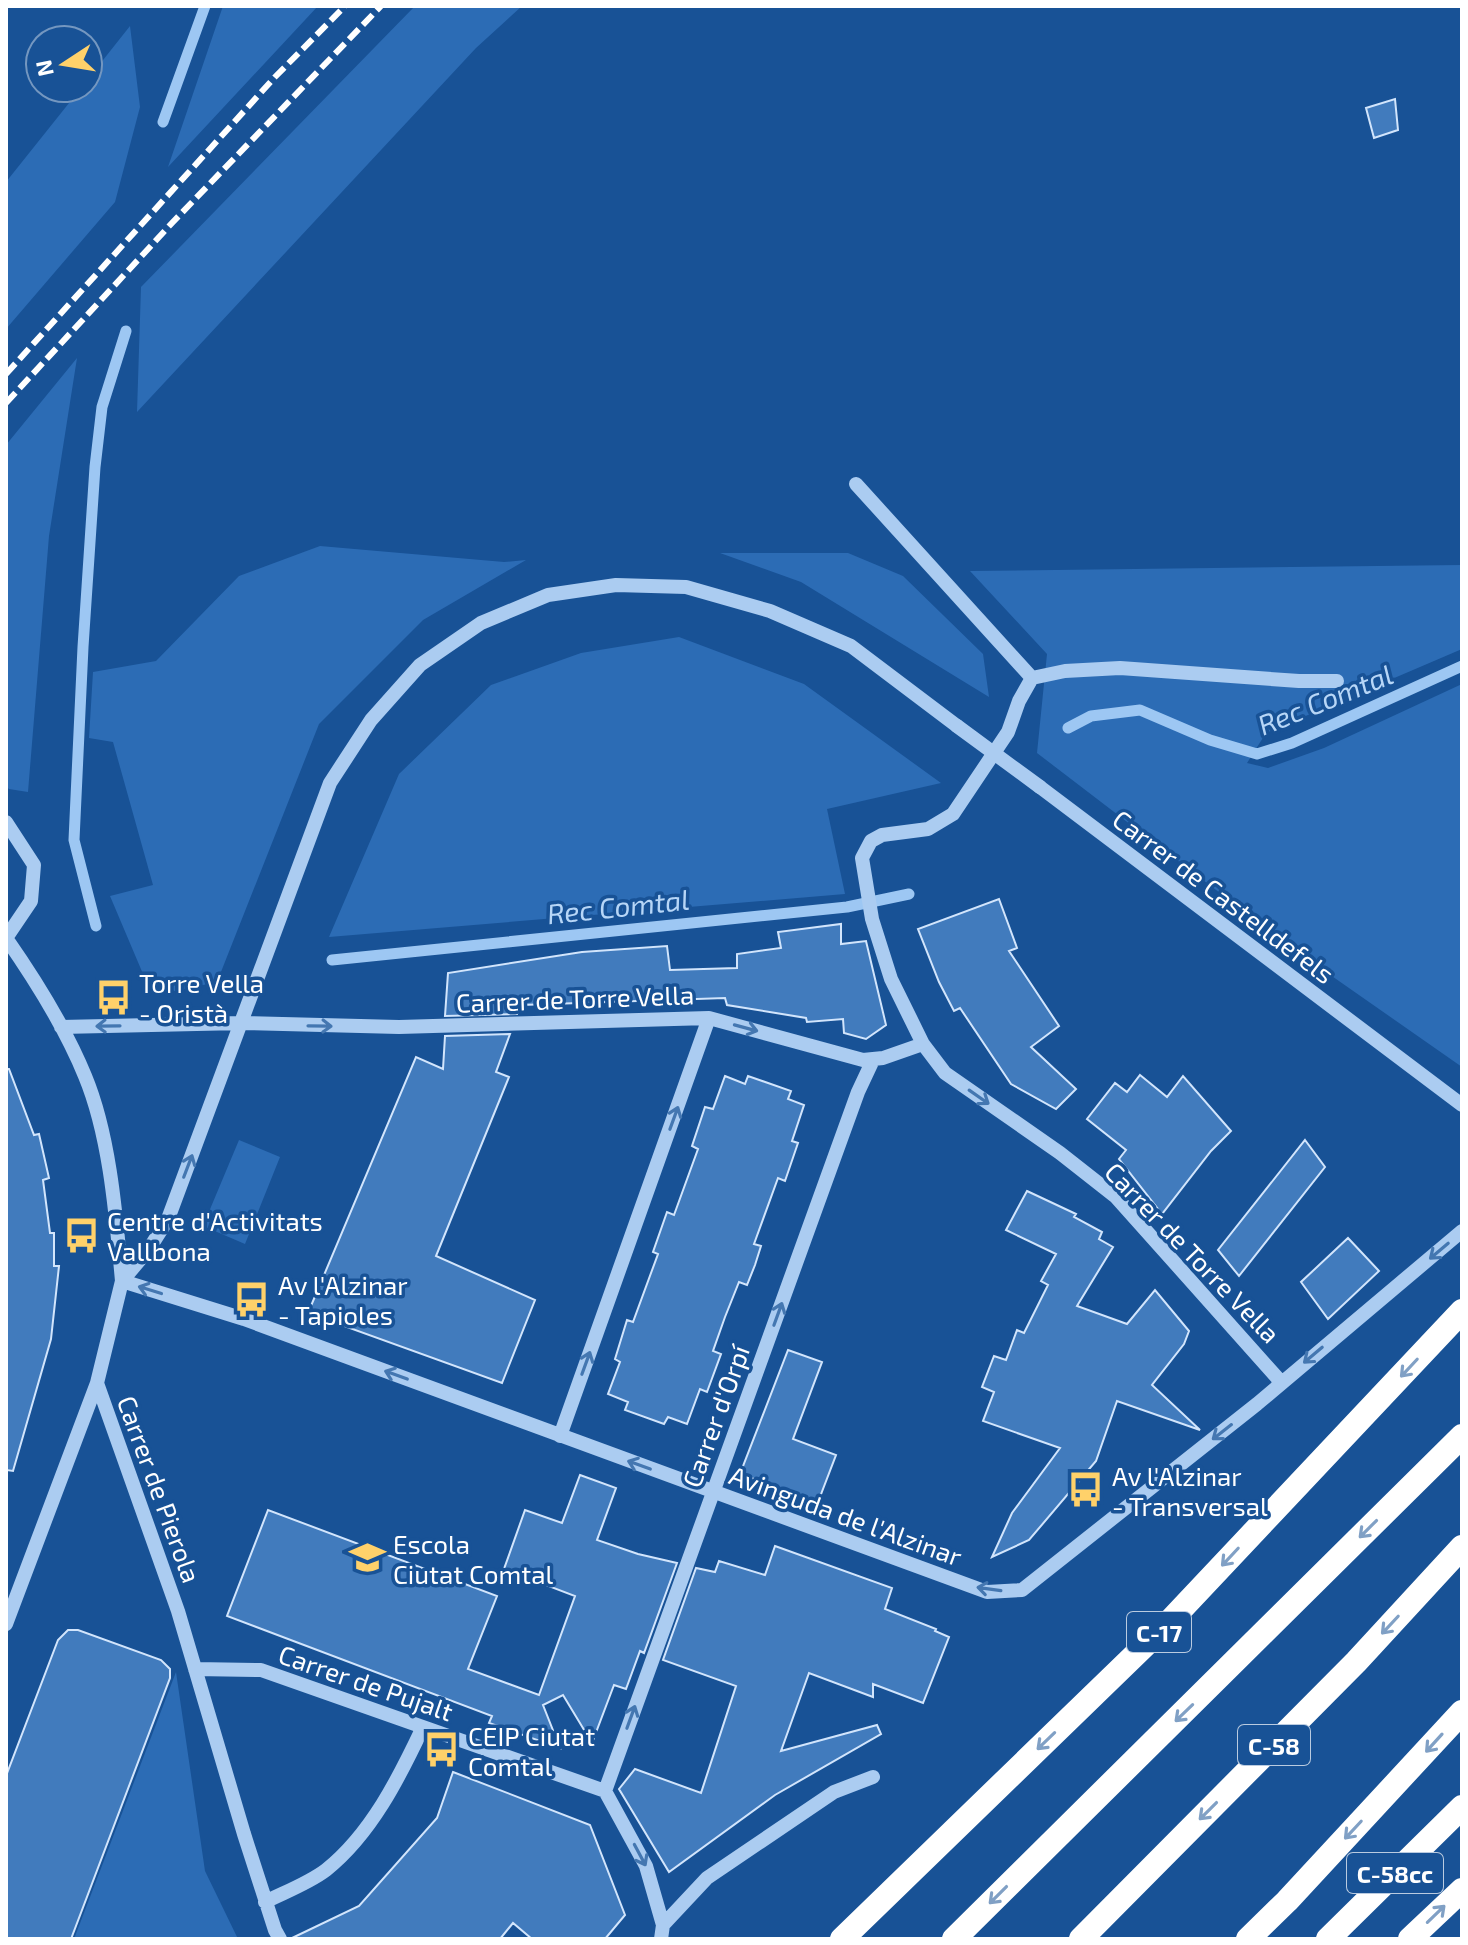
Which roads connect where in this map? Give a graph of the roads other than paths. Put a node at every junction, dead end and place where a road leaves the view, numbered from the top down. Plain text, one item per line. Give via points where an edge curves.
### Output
1 (856, 484) dead end
2 (1032, 678) junction
3 (1337, 681) dead end
4 (6, 822) edge
5 (6, 938) edge
6 (709, 1018) junction
7 (242, 1023) junction
8 (61, 1027) junction
9 (923, 1044) junction
10 (873, 1060) junction
11 (1462, 1105) edge
12 (1462, 1231) edge
13 (122, 1281) junction
14 (1462, 1311) edge
15 (1281, 1382) junction
16 (97, 1383) junction
17 (560, 1436) junction
18 (1462, 1436) edge
19 (713, 1492) junction
20 (1462, 1547) edge
21 (6, 1624) edge
22 (195, 1669) junction
23 (1462, 1712) edge
24 (423, 1727) junction
25 (873, 1777) dead end
26 (605, 1791) junction
27 (1462, 1807) edge
28 (1462, 1890) edge
29 (265, 1902) junction
30 (662, 1932) edge
31 (280, 1939) edge
32 (842, 1939) edge
33 (954, 1939) edge
34 (1081, 1939) edge
35 (1248, 1939) edge
36 (1328, 1939) edge
37 (1410, 1939) edge

1 - 2 street
2 - 3 street via 1120,668
2 - 9 street via 1008,732 953,814 928,829 882,835 871,841 862,858 872,919 891,979
4 - 5 street via 34,865 31,901
5 - 8 street
7 -> 6 street, Carrer de Torre Vella via 399,1027
6 -> 10 street, Carrer de Torre Vella via 843,1057
17 -> 6 street
7 -> 8 street, Carrer de Torre Vella
7 - 11 street, Carrer de Castelldefels, bridge via 330,783 371,720 420,665 481,623 548,595 616,585 686,587 770,611 851,646
13 -> 7 street, Carrer de Pierola via 168,1219
8 - 13 street via 86,1077 101,1133
9 - 10 street, Carrer de Torre Vella
9 -> 15 street, Carrer de Torre Vella via 945,1073 1116,1197
19 -> 10 street, Carrer d'Orpí
12 -> 15 street, Avinguda de l'Alzinar
13 - 16 street, Carrer de Pierola
17 -> 13 street, Avinguda de l'Alzinar via 244,1319
14 -> 32 highway, C-17 via 1170,1621
15 -> 19 street, Avinguda de l'Alzinar via 1022,1590 987,1592
16 - 21 street
16 - 22 street, Carrer de Pierola
19 -> 17 street, Avinguda de l'Alzinar
18 -> 33 highway
26 -> 19 street, Carrer d'Orpí
20 -> 34 highway, C-58 via 1356,1662
22 - 24 street, Carrer de Pujalt via 261,1670
22 - 29 street, Carrer de Pierola
23 -> 35 highway
24 - 26 street, Carrer de Pujalt
24 - 29 street via 363,1831 325,1871
25 - 30 street via 834,1792 707,1878
26 -> 30 street via 646,1866
27 - 36 highway, C-58cc
37 -> 28 highway
29 - 31 street, Carrer de Pierola

